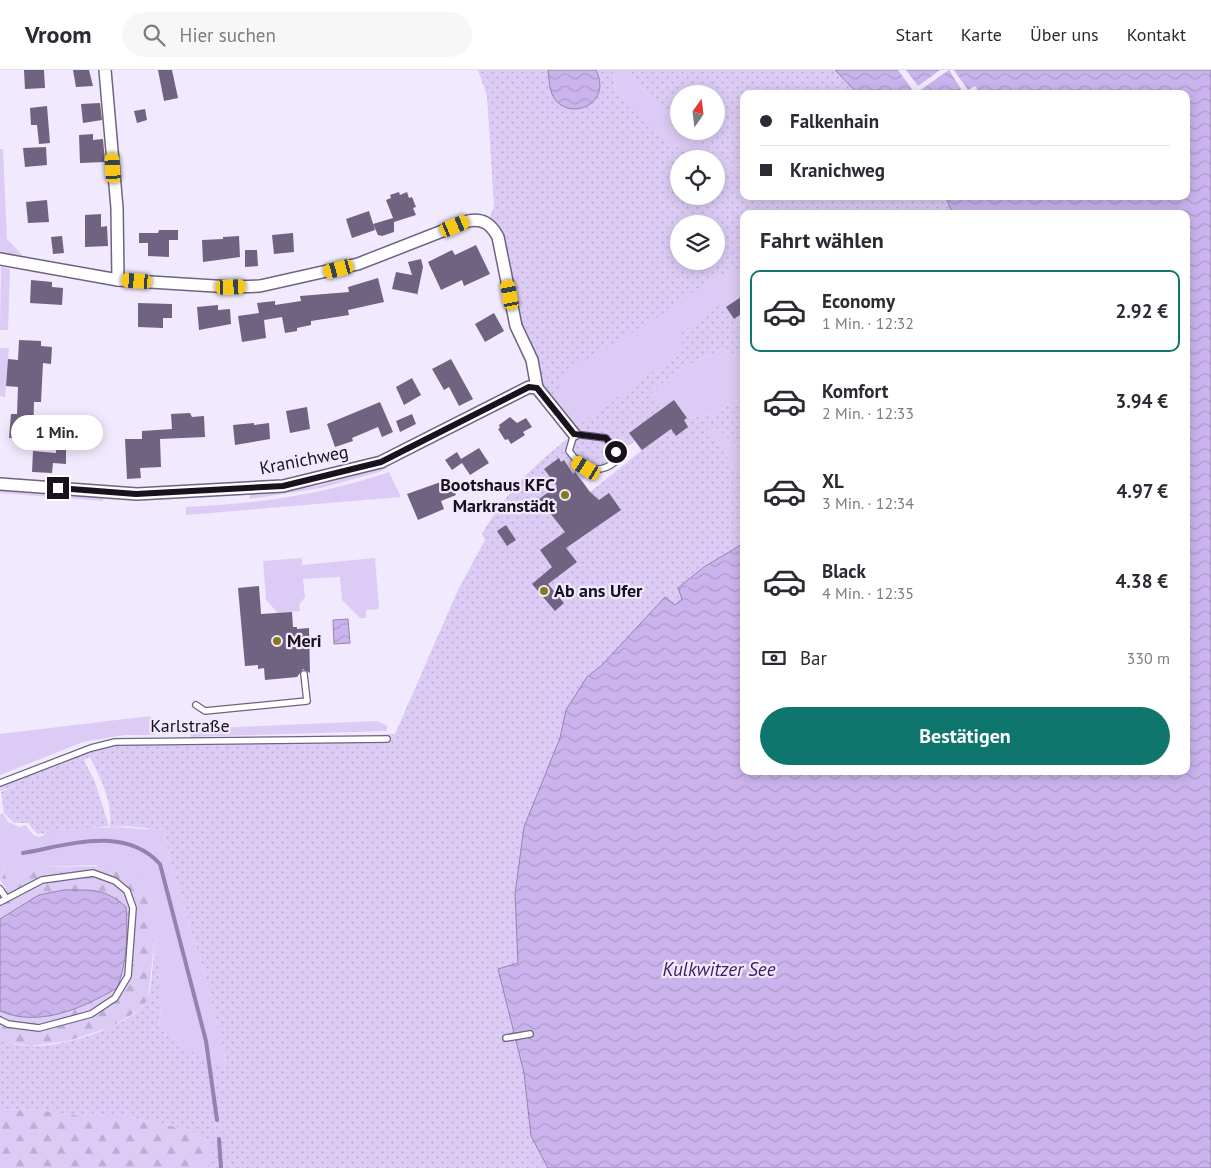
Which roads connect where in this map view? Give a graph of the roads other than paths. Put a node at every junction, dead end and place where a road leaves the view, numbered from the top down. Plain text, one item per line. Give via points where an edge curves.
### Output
1 (106, 70) edge
2 (0, 258) edge
3 (118, 280) junction
4 (537, 388) junction
5 (574, 434) junction
6 (0, 484) edge
7 (304, 674) dead end
8 (196, 705) dead end
9 (387, 739) dead end
10 (0, 783) edge
11 (0, 889) edge
12 (6, 898) junction
13 (0, 902) edge
14 (0, 1020) edge
15 (530, 1034) dead end
16 (506, 1038) dead end

1 - 3 street via 117,208
2 - 3 street
3 - 4 street via 260,286 358,264 468,221 482,220 494,228 498,237 516,326 532,360
4 - 5 street
4 - 6 street, Kranichweg via 529,387 381,462 283,486 136,494
5 - 5 lane via 569,451 577,462 598,470 614,462 616,452 606,438
7 - 8 lane via 307,701 205,711
9 - 10 lane, Karlstraße via 114,742
11 - 12 lane
12 - 13 lane
12 - 14 lane via 42,880 93,873 115,881 127,891 133,908 132,939 128,976 122,989 104,1007 68,1022 39,1028
15 - 16 lane

